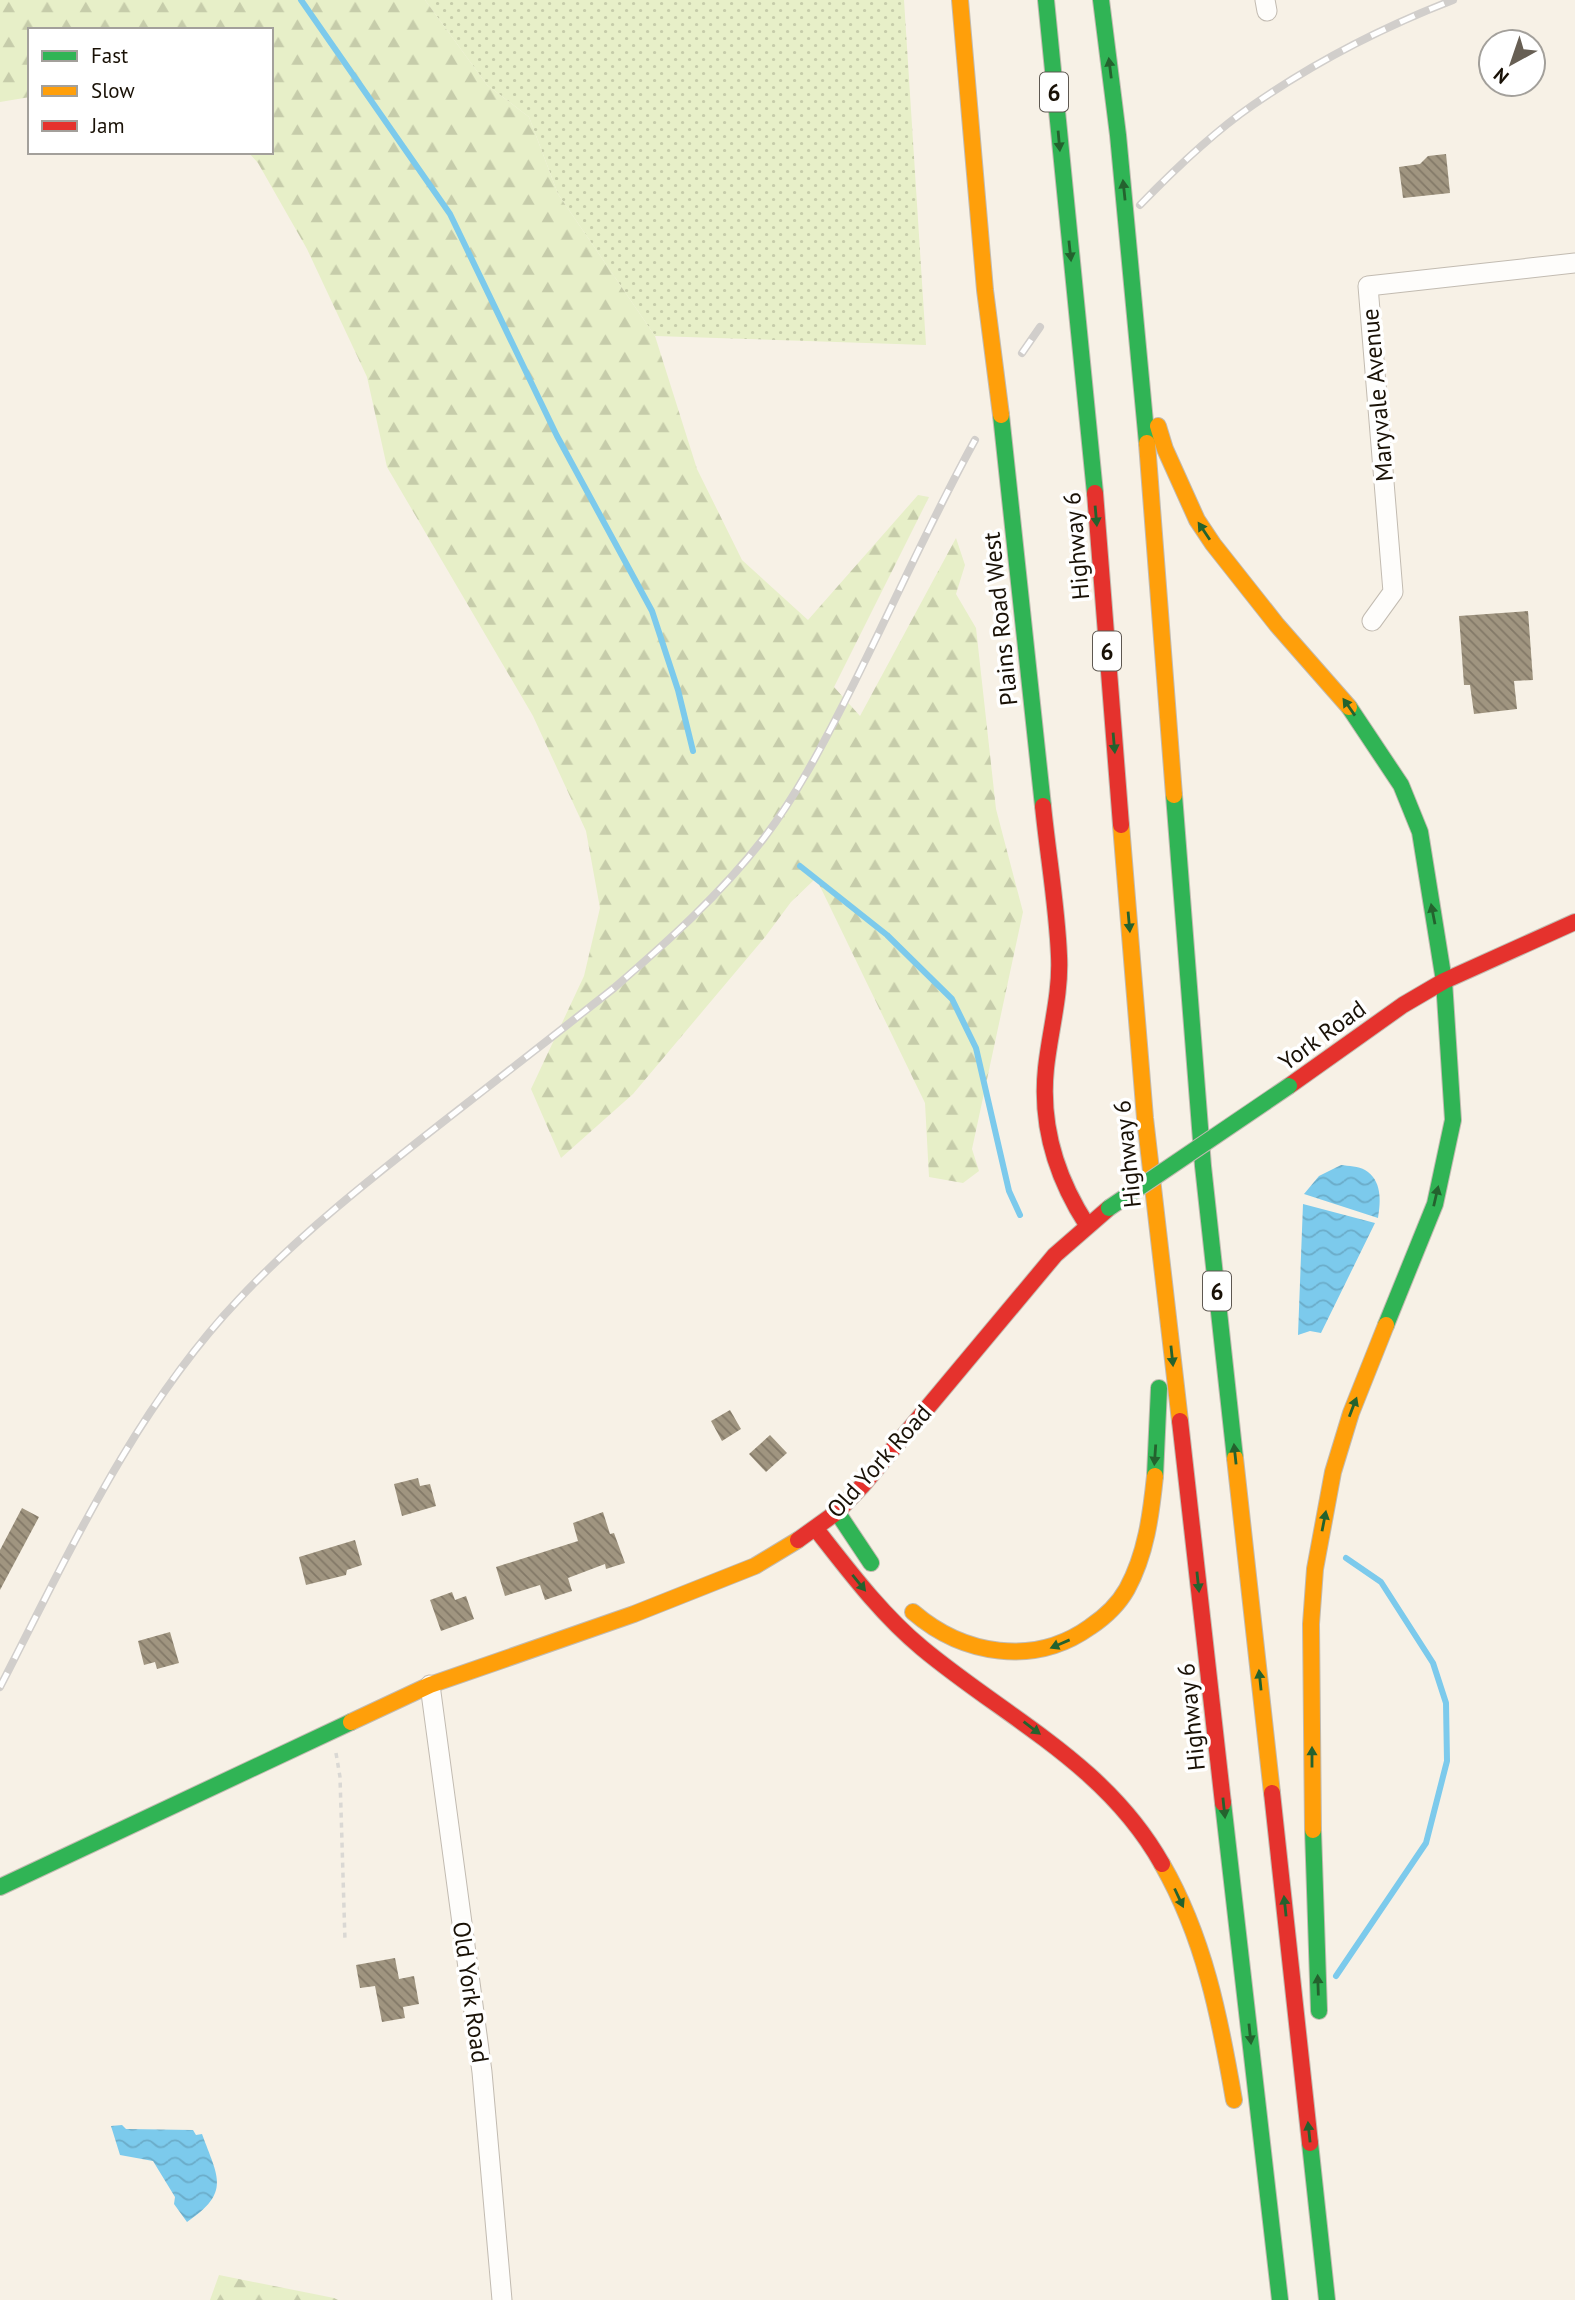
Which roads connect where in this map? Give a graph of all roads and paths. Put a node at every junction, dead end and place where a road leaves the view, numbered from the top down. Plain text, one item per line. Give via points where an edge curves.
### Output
1 (960, 0) edge
2 (1046, 0) edge
3 (1101, 0) edge
4 (1575, 263) edge
5 (1142, 371) junction
6 (1372, 621) dead end
7 (1575, 922) edge
8 (1444, 981) junction
9 (1145, 1118) junction
10 (1109, 1208) joint
11 (1087, 1225) junction
12 (837, 1512) junction
13 (816, 1530) junction
14 (880, 1577) dead end
15 (905, 1604) dead end
16 (430, 1685) junction
17 (332, 1730) junction
18 (0, 1886) edge
19 (345, 1941) dead end
20 (1319, 2025) dead end
21 (1323, 2107) dead end
22 (1236, 2116) dead end
23 (1258, 2235) dead end
24 (1324, 2273) junction
25 (502, 2300) edge
26 (1279, 2300) edge
27 (1327, 2300) edge

1 - 11 main road, Plains Road West via 985,290 1059,956 1044,1115 1064,1185
2 -> 9 main road, Highway 6 / 6 via 1091,448
5 -> 3 main road, 6
4 - 6 street, Maryvale Avenue via 1368,286 1393,592
8 -> 5 main road via 1420,832 1401,785 1344,699 1277,625 1197,520 1165,449
24 -> 5 main road, 6 via 1203,1166
7 - 8 main road, York Road
8 - 10 main road, York Road, bridge
20 -> 8 main road via 1313,1860 1311,1624 1315,1569 1333,1472 1351,1413 1435,1205 1453,1120
9 -> 15 main road via 1159,1387 1150,1526 1130,1583 1112,1612 1084,1633 1055,1648 1026,1652 969,1646 923,1621
9 -> 26 main road, Highway 6 / 6
10 - 11 main road, Old York Road
11 - 12 main road, Old York Road via 1055,1255
12 - 13 main road, Old York Road
12 - 14 main road
13 - 16 main road, Old York Road via 743,1570 634,1614
13 -> 22 main road via 882,1611 922,1649 1067,1755 1133,1821 1182,1901 1208,1975
16 - 17 main road, Old York Road
16 - 25 street, Old York Road via 482,2072
17 - 18 main road, Old York Road
17 - 19 path via 340,1777
21 - 24 main road
23 - 26 main road
24 - 27 main road, 6

